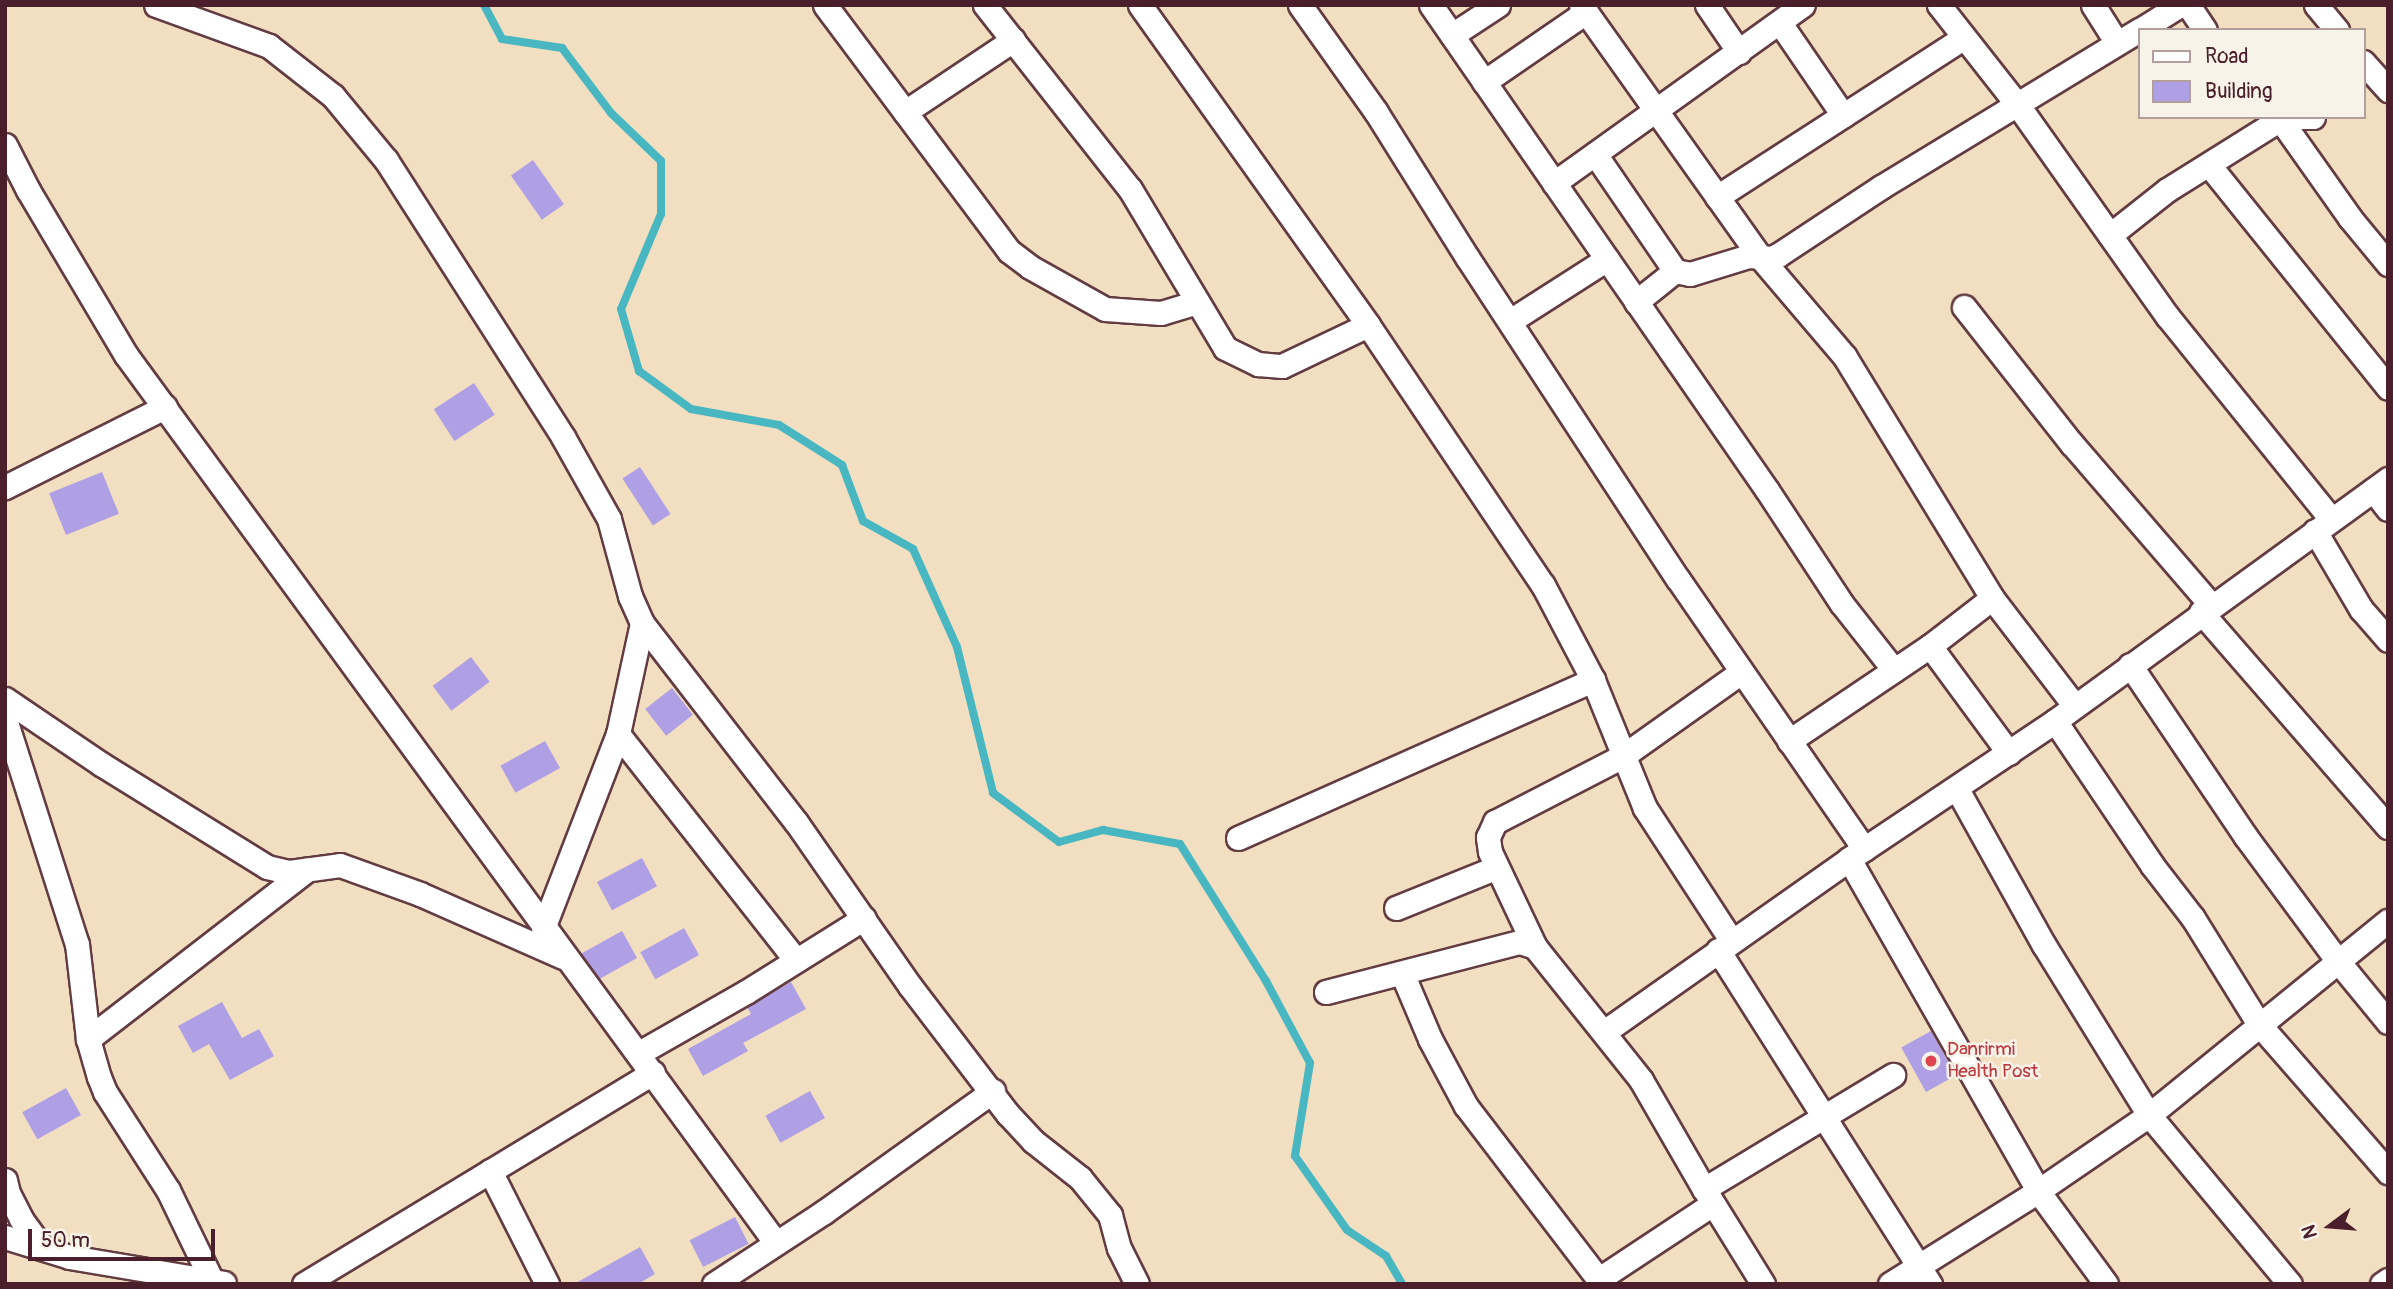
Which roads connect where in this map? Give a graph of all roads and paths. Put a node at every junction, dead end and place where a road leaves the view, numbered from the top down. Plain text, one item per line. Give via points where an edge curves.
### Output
1 (156, 5) edge
2 (825, 5) edge
3 (985, 5) edge
4 (1140, 5) edge
5 (1300, 5) edge
6 (1431, 5) edge
7 (1498, 5) edge
8 (1707, 5) edge
9 (1939, 5) edge
10 (2093, 5) edge
11 (2180, 5) edge
12 (2188, 5) edge
13 (2316, 5) edge
14 (1583, 8) edge
15 (1791, 11) edge
16 (2142, 28) edge
17 (2204, 28) edge
18 (2335, 28) edge
19 (2138, 31) edge
20 (1452, 36) junction
21 (1964, 37) junction
22 (1013, 40) junction
23 (2117, 43) junction
24 (1739, 52) junction
25 (1484, 82) junction
26 (2017, 104) junction
27 (1657, 110) junction
28 (905, 112) junction
29 (1843, 115) junction
30 (2279, 119) edge
31 (5, 145) edge
32 (1595, 154) junction
33 (2209, 165) junction
34 (1554, 183) junction
35 (1717, 197) junction
36 (2110, 235) junction
37 (1760, 257) junction
38 (1607, 259) junction
39 (2388, 264) edge
40 (1675, 271) junction
41 (1197, 302) junction
42 (1636, 302) junction
43 (1964, 307) dead end
44 (1510, 321) junction
45 (1367, 325) junction
46 (2388, 388) edge
47 (165, 407) junction
48 (2380, 484) edge
49 (5, 487) edge
50 (2388, 509) edge
51 (2323, 525) junction
52 (1992, 598) junction
53 (2206, 609) junction
54 (642, 623) junction
55 (2388, 639) edge
56 (1930, 646) junction
57 (2130, 665) junction
58 (1894, 670) junction
59 (1741, 672) junction
60 (1593, 680) junction
61 (5, 699) edge
62 (2075, 706) junction
63 (5, 719) edge
64 (2055, 721) junction
65 (618, 734) junction
66 (1789, 741) junction
67 (2009, 753) junction
68 (1623, 756) junction
69 (1957, 789) junction
70 (2388, 827) edge
71 (1238, 838) dead end
72 (1856, 854) junction
73 (1495, 869) junction
74 (307, 870) junction
75 (1396, 908) dead end
76 (864, 918) junction
77 (2388, 921) edge
78 (543, 928) junction
79 (1724, 945) junction
80 (1535, 947) junction
81 (566, 958) junction
82 (796, 960) junction
83 (2337, 960) junction
84 (1402, 972) junction
85 (1326, 992) dead end
86 (2388, 1022) edge
87 (2258, 1023) junction
88 (1604, 1032) junction
89 (88, 1039) junction
90 (639, 1054) junction
91 (653, 1073) junction
92 (1893, 1075) dead end
93 (993, 1091) junction
94 (2149, 1115) junction
95 (1825, 1117) junction
96 (490, 1171) junction
97 (2388, 1172) edge
98 (5, 1180) edge
99 (2038, 1191) junction
100 (1707, 1197) junction
101 (5, 1237) edge
102 (776, 1243) junction
103 (42, 1248) junction
104 (1917, 1265) junction
105 (2388, 1280) edge
106 (314, 1281) edge
107 (219, 1282) edge
108 (1600, 1282) edge
109 (547, 1284) edge
110 (713, 1284) edge
111 (1137, 1284) edge
112 (1763, 1284) edge
113 (1890, 1284) edge
114 (1930, 1284) edge
115 (2106, 1284) edge
116 (2290, 1284) edge
117 (2382, 1284) edge

1 - 54 street via 269,46 333,96 386,160 596,495 609,519
2 - 28 street
3 - 22 street
4 - 45 street
5 - 44 street via 1376,112
6 - 20 street
7 - 20 street
8 - 24 street
9 - 21 street
10 - 23 street
11 - 16 street
12 - 17 street
13 - 18 street
14 - 25 street
14 - 27 street
15 - 24 street
15 - 29 street
19 - 23 street
20 - 25 street
21 - 26 street
21 - 29 street
22 - 28 street
22 - 41 street via 1130,189
23 - 26 street
24 - 27 street
25 - 34 street
26 - 36 street
26 - 37 street via 1778,255
27 - 32 street
27 - 35 street
28 - 41 street via 1009,251 1030,267 1105,310 1161,313
29 - 35 street
30 - 33 street
30 - 39 street
31 - 47 street via 126,355
32 - 34 street
32 - 40 street
33 - 36 street via 2167,190
33 - 46 street
34 - 38 street
35 - 37 street
36 - 51 street
37 - 40 street via 1749,256 1690,274
37 - 52 street via 1845,358
38 - 42 street
38 - 44 street
40 - 42 street
41 - 45 street via 1225,348 1258,364 1282,366
42 - 58 street via 1842,604
43 - 53 street
44 - 59 street
45 - 60 street via 1543,585
47 - 49 street
47 - 78 street
48 - 50 street
48 - 51 street
51 - 53 street
51 - 55 street via 2361,609
52 - 56 street
52 - 62 street
53 - 57 street
53 - 70 street
54 - 65 street
54 - 76 street via 796,821
56 - 58 street
56 - 67 street
57 - 62 street
57 - 83 street via 2234,820
58 - 66 street
59 - 66 street
59 - 68 street
60 - 68 street
60 - 71 street
61 - 74 street via 267,867
62 - 64 street
63 - 89 street via 78,944
64 - 67 street
64 - 87 street via 2193,918
65 - 78 street
65 - 82 street
66 - 72 street
67 - 69 street
68 - 73 street via 1494,822 1488,837
68 - 79 street via 1644,808
69 - 72 street
69 - 94 street via 2044,945
72 - 79 street
72 - 99 street
73 - 75 street
73 - 80 street
74 - 81 street via 340,864
74 - 89 street
76 - 82 street
76 - 93 street via 948,1038
77 - 83 street
78 - 81 street
79 - 88 street
79 - 95 street
80 - 84 street via 1520,942
80 - 88 street
81 - 90 street
82 - 90 street
83 - 86 street
83 - 87 street
84 - 85 street
84 - 108 street via 1425,1029 1466,1106
87 - 94 street
87 - 97 street
88 - 100 street via 1642,1080
89 - 107 street via 105,1092 168,1190
90 - 91 street
91 - 96 street
91 - 102 street
92 - 95 street
93 - 102 street
93 - 111 street via 1016,1123 1080,1178 1110,1215 1119,1248
94 - 99 street
94 - 116 street
95 - 100 street
95 - 104 street
96 - 106 street
96 - 109 street
98 - 103 street via 21,1219
99 - 104 street
99 - 115 street
100 - 108 street
100 - 112 street
101 - 103 street
102 - 110 street
103 - 107 street via 70,1257
104 - 113 street
104 - 114 street
105 - 117 street

